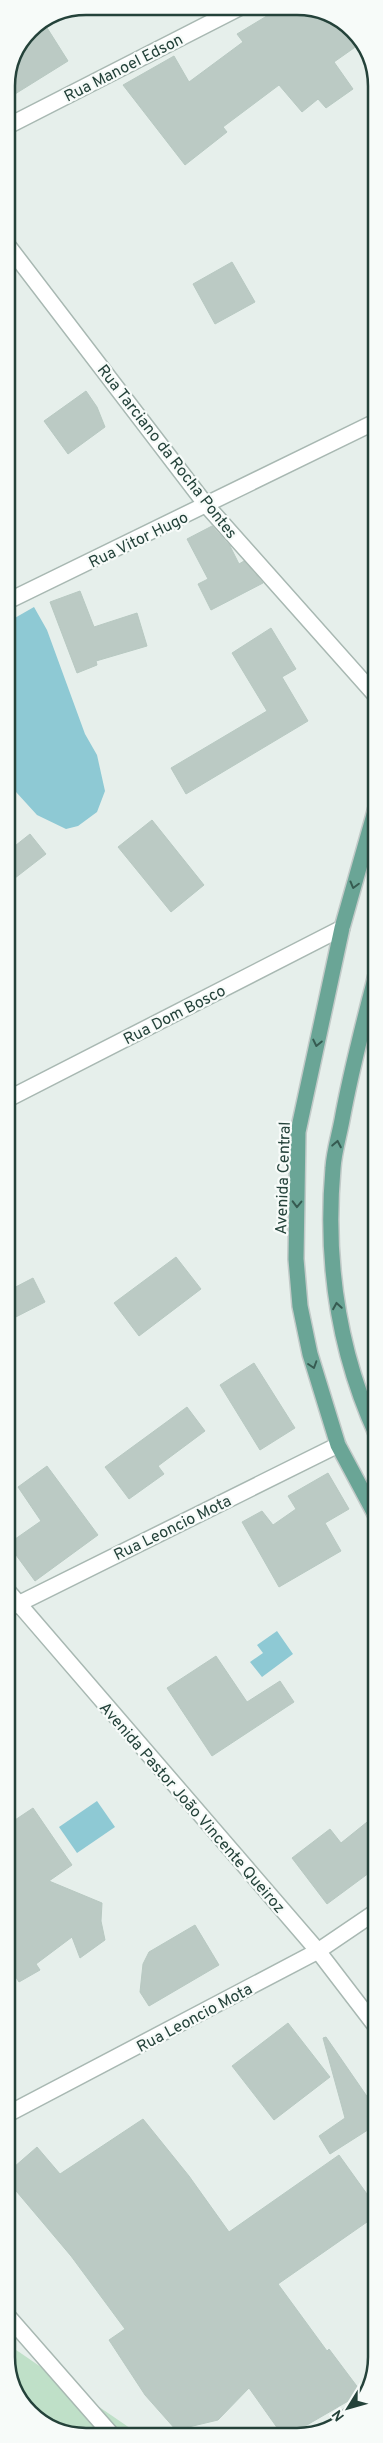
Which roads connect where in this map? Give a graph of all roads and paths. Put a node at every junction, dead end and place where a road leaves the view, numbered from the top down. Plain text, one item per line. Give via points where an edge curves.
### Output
1 (225, 15) edge
2 (15, 122) edge
3 (15, 255) edge
4 (368, 426) edge
5 (207, 506) junction
6 (15, 598) edge
7 (368, 687) edge
8 (368, 836) edge
9 (342, 928) junction
10 (368, 1016) edge
11 (15, 1095) edge
12 (368, 1416) edge
13 (338, 1445) junction
14 (368, 1501) edge
15 (15, 1606) edge
16 (15, 1610) edge
17 (368, 1917) edge
18 (318, 1951) junction
19 (368, 2016) edge
20 (15, 2111) edge
21 (15, 2324) edge
22 (106, 2428) edge

1 - 2 street, Rua Manoel Edson
3 - 5 street, Rua Tarciano da Rocha Pontes
4 - 5 street, Rua Vitor Hugo
5 - 6 street, Rua Vitor Hugo
5 - 7 street, Rua Tarciano da Rocha Pontes
8 -> 9 main road, Avenida Central
9 - 11 street, Rua Dom Bosco
9 -> 13 main road, Avenida Central via 298,1132 296,1259 300,1306 310,1354
12 -> 10 main road via 340,1330 332,1277 330,1229 333,1166 350,1077
13 - 14 main road, Avenida Central
13 - 15 street, Rua Leoncio Mota
16 - 18 street, Avenida Pastor João Vincente Queiroz
17 - 18 street, Rua Leoncio Mota
18 - 19 street, Avenida Pastor João Vincente Queiroz
18 - 20 street, Rua Leoncio Mota
21 - 22 street

